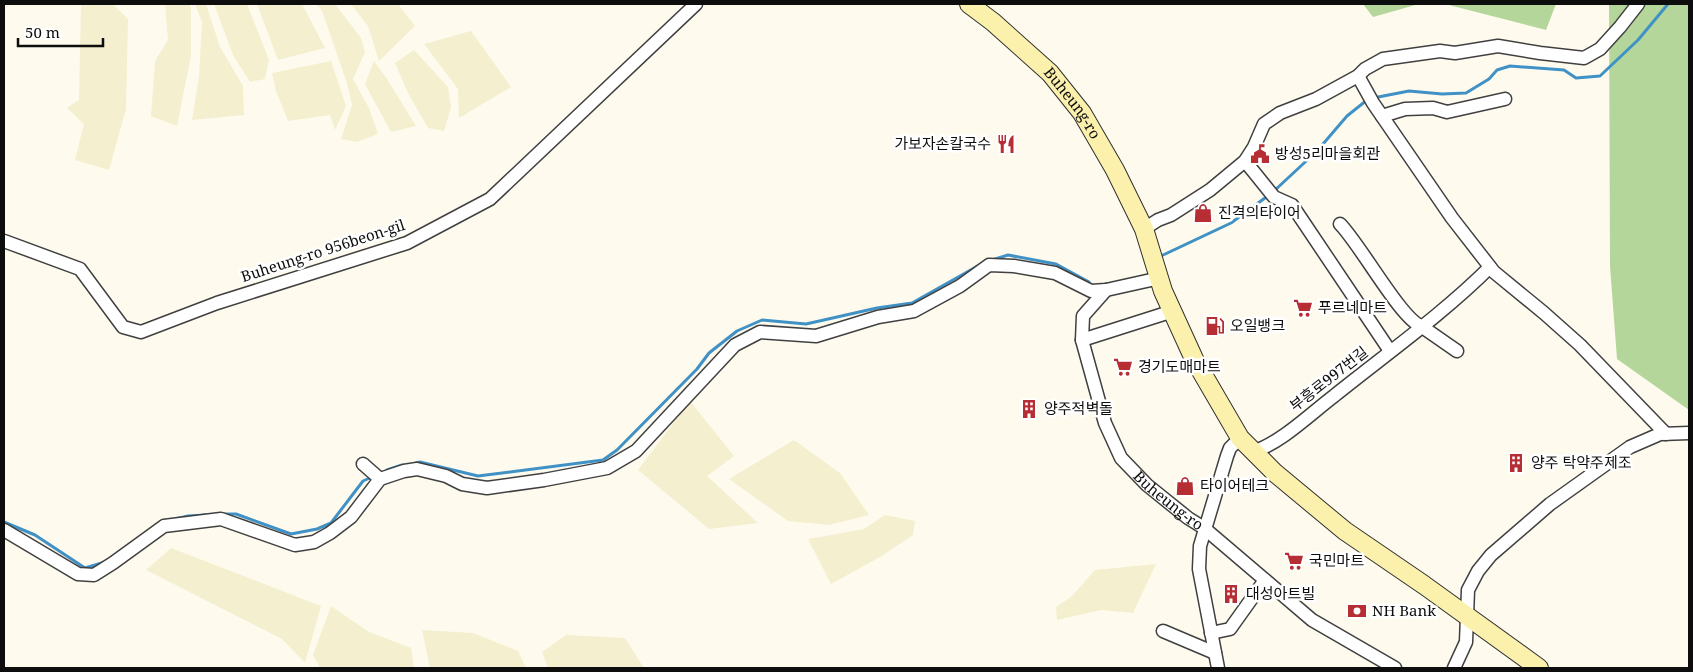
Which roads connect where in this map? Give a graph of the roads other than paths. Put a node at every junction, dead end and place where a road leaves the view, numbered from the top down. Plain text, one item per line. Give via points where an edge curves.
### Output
1 (696, 4) edge
2 (969, 4) edge
3 (1638, 4) edge
4 (1358, 76) junction
5 (1506, 99) dead end
6 (1382, 116) junction
7 (1245, 161) junction
8 (1340, 224) dead end
9 (1144, 229) junction
10 (4, 241) edge
11 (1490, 267) junction
12 (1160, 278) junction
13 (1106, 290) junction
14 (1173, 311) junction
15 (1421, 326) junction
16 (1082, 340) junction
17 (1457, 351) dead end
18 (1390, 352) junction
19 (1689, 433) edge
20 (1666, 434) junction
21 (1240, 438) junction
22 (1253, 452) junction
23 (363, 464) dead end
24 (380, 480) junction
25 (1204, 528) junction
26 (4, 530) edge
27 (1265, 580) junction
28 (1466, 615) junction
29 (1162, 631) dead end
30 (1211, 633) junction
31 (1215, 653) junction
32 (1218, 668) edge
33 (1395, 668) edge
34 (1454, 668) edge
35 (1539, 668) edge

1 - 10 street, Buheung-ro 956beon-gil via 490,199 407,243 217,303 141,332 123,327 80,269
2 - 9 main road, Buheung-ro via 1050,73 1072,99 1095,132
3 - 4 street via 1600,49 1584,58 1498,46 1383,60
4 - 6 street
4 - 7 street via 1316,99 1283,111 1264,124
5 - 6 street via 1447,112 1432,108 1405,109
6 - 11 street
7 - 9 street via 1210,190
7 - 18 street via 1270,193 1292,205
8 - 15 street via 1350,233 1393,297 1415,324
9 - 12 main road, Buheung-ro
11 - 15 street, 부흥로997번길
11 - 20 street via 1580,346
12 - 13 street
12 - 14 main road, Buheung-ro
13 - 16 street, Buheung-ro via 1083,316
13 - 24 street via 1091,291 1055,273 989,265 960,286 914,311 878,317 816,336 760,332 735,345 636,451 607,468 487,488 462,484 446,476 417,469
14 - 16 street
14 - 21 main road, Buheung-ro via 1194,359
15 - 17 street
15 - 18 street, 부흥로997번길
16 - 25 street, Buheung-ro via 1105,423 1121,458 1146,485
18 - 22 street, 부흥로997번길 via 1268,447
19 - 20 street
20 - 28 street via 1647,438 1630,447 1550,504 1502,544 1468,590
21 - 22 main road, Buheung-ro
21 - 25 street via 1230,448
22 - 28 main road, Buheung-ro via 1274,474 1345,531
23 - 24 street
24 - 26 street via 351,517 314,542 295,545 221,519 164,526 94,575 78,574
25 - 27 street, Buheung-ro
25 - 30 street via 1199,569
27 - 30 street via 1230,629
27 - 33 street, Buheung-ro via 1312,620
28 - 34 street via 1466,642
28 - 35 main road, Buheung-ro
29 - 31 street
30 - 31 street
31 - 32 street

